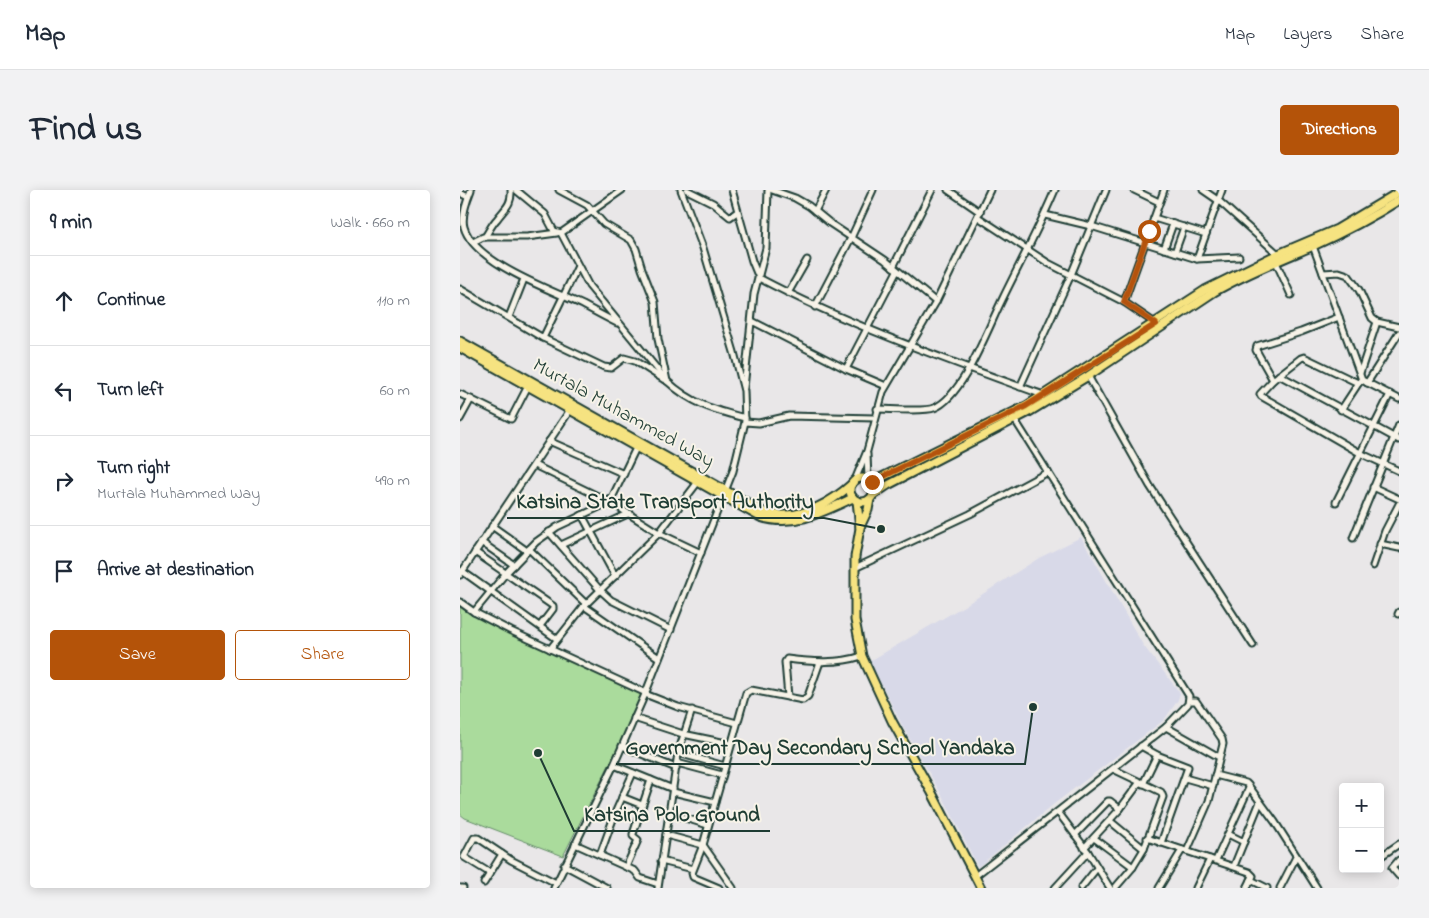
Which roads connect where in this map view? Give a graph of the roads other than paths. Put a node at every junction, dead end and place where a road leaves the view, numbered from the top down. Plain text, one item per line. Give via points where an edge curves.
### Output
1 (471, 190) edge
2 (511, 190) edge
3 (516, 190) edge
4 (559, 190) edge
5 (681, 190) edge
6 (687, 190) edge
7 (732, 190) edge
8 (768, 190) edge
9 (772, 190) edge
10 (826, 190) edge
11 (873, 190) edge
12 (932, 190) edge
13 (948, 190) edge
14 (990, 190) edge
15 (1055, 190) edge
16 (1106, 190) edge
17 (1134, 190) edge
18 (1164, 190) edge
19 (1203, 190) edge
20 (1222, 190) edge
21 (619, 191) edge
22 (955, 192) edge
23 (1399, 192) edge
24 (460, 193) edge
25 (468, 197) junction
26 (1399, 200) edge
27 (1219, 201) junction
28 (1159, 202) junction
29 (592, 210) junction
30 (815, 211) junction
31 (738, 212) junction
32 (979, 214) junction
33 (1045, 215) junction
34 (1154, 218) junction
35 (1173, 224) junction
36 (1092, 226) junction
37 (1184, 227) junction
38 (559, 233) junction
39 (1206, 234) junction
40 (485, 237) junction
41 (851, 238) junction
42 (473, 242) junction
43 (1144, 244) junction
44 (1313, 246) junction
45 (1164, 249) junction
46 (1028, 250) junction
47 (1175, 252) junction
48 (1278, 254) junction
49 (1239, 257) dead end
50 (1197, 259) junction
51 (807, 260) dead end
52 (1276, 262) junction
53 (578, 266) junction
54 (895, 269) junction
55 (1323, 273) junction
56 (1070, 275) junction
57 (759, 278) junction
58 (524, 279) junction
59 (460, 290) edge
60 (788, 294) junction
61 (1291, 295) dead end
62 (563, 297) junction
63 (936, 302) junction
64 (1124, 302) junction
65 (815, 307) junction
66 (508, 317) junction
67 (1339, 317) junction
68 (752, 321) junction
69 (1377, 322) junction
70 (620, 324) junction
71 (1156, 324) junction
72 (1399, 327) edge
73 (866, 328) junction
74 (1399, 333) edge
75 (543, 338) junction
76 (460, 341) edge
77 (909, 346) junction
78 (460, 348) edge
79 (970, 368) junction
80 (846, 369) junction
81 (1279, 375) junction
82 (1088, 376) junction
83 (1360, 379) junction
84 (1273, 380) junction
85 (667, 381) junction
86 (1367, 383) junction
87 (528, 386) junction
88 (886, 386) junction
89 (1020, 387) junction
90 (744, 390) junction
91 (460, 394) edge
92 (1390, 394) junction
93 (1043, 396) junction
94 (1399, 399) edge
95 (471, 400) junction
96 (877, 409) junction
97 (570, 410) junction
98 (1341, 410) junction
99 (461, 416) edge
100 (875, 418) junction
101 (745, 420) junction
102 (1015, 420) junction
103 (1399, 425) edge
104 (1373, 427) junction
105 (1396, 439) edge
106 (549, 442) junction
107 (636, 448) junction
108 (866, 451) junction
109 (1360, 453) junction
110 (1383, 464) junction
111 (534, 465) junction
112 (1399, 471) edge
113 (1048, 472) junction
114 (624, 474) junction
115 (870, 480) junction
116 (698, 482) junction
117 (853, 482) junction
118 (1373, 487) junction
119 (724, 494) junction
120 (872, 497) junction
121 (855, 499) junction
122 (1399, 499) edge
123 (610, 502) junction
124 (1336, 502) dead end
125 (1399, 504) edge
126 (1397, 512) edge
127 (630, 513) junction
128 (582, 516) junction
129 (492, 526) junction
130 (860, 528) junction
131 (549, 532) junction
132 (591, 532) junction
133 (659, 533) junction
134 (1353, 538) dead end
135 (481, 542) junction
136 (1380, 544) junction
137 (562, 546) junction
138 (1399, 548) edge
139 (528, 550) junction
140 (475, 552) junction
141 (701, 553) junction
142 (514, 565) junction
143 (1373, 566) dead end
144 (855, 568) junction
145 (461, 573) edge
146 (506, 574) junction
147 (615, 576) junction
148 (600, 590) junction
149 (491, 592) junction
150 (460, 602) edge
151 (585, 605) junction
152 (474, 612) junction
153 (540, 626) junction
154 (671, 630) junction
155 (557, 639) junction
156 (1253, 645) dead end
157 (550, 648) junction
158 (862, 656) junction
159 (660, 658) junction
160 (820, 662) junction
161 (645, 693) junction
162 (788, 697) junction
163 (1189, 700) junction
164 (692, 710) junction
165 (634, 718) junction
166 (737, 723) junction
167 (1166, 727) junction
168 (683, 734) junction
169 (731, 744) junction
170 (622, 746) junction
171 (1141, 746) junction
172 (678, 754) junction
173 (1157, 755) junction
174 (1219, 757) junction
175 (614, 765) junction
176 (676, 766) junction
177 (725, 766) junction
178 (1113, 769) junction
179 (633, 773) junction
180 (1215, 775) junction
181 (722, 776) junction
182 (1185, 778) junction
183 (651, 780) junction
184 (1141, 783) junction
185 (1212, 786) junction
186 (1249, 788) junction
187 (673, 790) junction
188 (622, 798) junction
189 (715, 802) junction
190 (1260, 802) junction
191 (642, 804) junction
192 (1120, 810) junction
193 (1058, 812) junction
194 (669, 813) junction
195 (1110, 821) junction
196 (708, 825) junction
197 (1228, 834) junction
198 (666, 835) junction
199 (1075, 835) junction
200 (1094, 838) junction
201 (1147, 838) junction
202 (1244, 842) junction
203 (1161, 843) junction
204 (575, 844) junction
205 (703, 845) junction
206 (1398, 847) edge
207 (1144, 849) junction
208 (1086, 850) junction
209 (1185, 850) junction
210 (502, 854) junction
211 (600, 855) junction
212 (1384, 855) edge
213 (1296, 857) junction
214 (1213, 859) junction
215 (661, 860) junction
216 (1399, 860) edge
217 (564, 865) junction
218 (1133, 866) junction
219 (1234, 866) junction
220 (626, 867) junction
221 (1097, 868) junction
222 (693, 869) junction
223 (490, 873) junction
224 (975, 876) junction
225 (1399, 876) edge
226 (1251, 880) junction
227 (1313, 882) junction
228 (484, 883) dead end
229 (555, 886) edge
230 (659, 887) edge
231 (607, 888) edge
232 (719, 888) edge
233 (733, 888) edge
234 (981, 888) edge
235 (1055, 888) edge
236 (1081, 888) edge
237 (1110, 888) edge
238 (1115, 888) edge
239 (1159, 888) edge
240 (1196, 888) edge
241 (1247, 888) edge
242 (1267, 888) edge
243 (1280, 888) edge
244 (1309, 888) edge
245 (1317, 888) edge

1 - 25 street
2 - 40 street via 509,206 498,216
3 - 38 street via 544,214
4 - 29 street
5 - 90 street via 715,284
6 - 31 street via 713,202 730,216
7 - 31 street
8 - 57 street via 766,248
9 - 30 street via 795,198
10 - 30 street
11 - 41 street
12 - 54 street
13 - 22 street
14 - 32 street
15 - 33 street
16 - 36 street
17 - 28 street
18 - 28 street
19 - 27 street
20 - 27 street
21 - 29 street
22 - 32 street
23 - 48 main road via 1337,229
24 - 25 street
25 - 42 street via 463,224
26 - 44 main road
27 - 39 street
27 - 48 street
28 - 34 street
29 - 38 street
29 - 85 street via 604,224 631,240 636,249 655,302 658,339
30 - 41 street
31 - 57 street
32 - 46 street
32 - 63 street
33 - 36 street
33 - 46 street
34 - 35 street
34 - 43 street
35 - 37 street
35 - 45 street
36 - 43 street
36 - 56 street
37 - 39 street
37 - 47 street
38 - 40 street
38 - 53 street
39 - 50 street
40 - 42 street
41 - 54 street
41 - 65 street
42 - 58 street via 488,257
43 - 45 street
43 - 64 street
44 - 52 main road
44 - 55 street
45 - 47 street
46 - 56 street
46 - 79 street
47 - 50 street
48 - 71 main road via 1206,290
49 - 50 street
51 - 60 street
52 - 61 street
52 - 82 main road via 1214,292
53 - 62 street
53 - 70 street via 589,286
54 - 63 street
54 - 73 street
55 - 67 street
55 - 69 street via 1348,275
56 - 64 street
56 - 89 street
57 - 60 street
57 - 68 street
58 - 62 street
58 - 66 street
59 - 66 street
60 - 65 street
62 - 70 street
62 - 75 street
63 - 77 street
64 - 71 street
65 - 73 street
66 - 75 street
67 - 83 street
67 - 84 street via 1257,346 1256,350
68 - 80 street
68 - 90 street
69 - 72 street
69 - 83 street
70 - 85 street
71 - 93 main road
73 - 77 street
73 - 80 street
74 - 86 street
75 - 85 street via 608,368 624,358 635,361
76 - 119 main road, Murtala Muhammed Way
77 - 79 street
77 - 88 street
78 - 87 main road
79 - 89 street
79 - 96 street via 946,402 933,409
80 - 88 street
81 - 83 street via 1304,358
81 - 84 street
81 - 98 street
82 - 102 main road
82 - 156 street via 1150,486
83 - 86 street
83 - 98 street
84 - 109 street via 1260,396
85 - 101 street via 699,404
86 - 92 street
87 - 95 street via 510,419
87 - 97 main road
88 - 96 street
89 - 93 street
90 - 101 street
91 - 95 street
92 - 94 street
92 - 104 street
93 - 115 main road
95 - 99 street
96 - 100 street
97 - 106 street
97 - 107 main road
98 - 104 street
100 - 101 street via 789,416 759,423
100 - 108 street
101 - 119 street
102 - 113 street
102 - 120 main road via 888,485
103 - 105 street
104 - 105 street
104 - 109 street
105 - 110 street
106 - 111 street
106 - 114 street
107 - 114 street
107 - 116 main road
108 - 115 street
108 - 117 street
109 - 110 street
109 - 124 street
110 - 112 street
110 - 118 street
111 - 123 street
111 - 129 street
113 - 144 street via 970,514
113 - 163 street
114 - 123 street
115 - 117 main road via 864,478
115 - 120 main road via 875,491
116 - 119 main road
116 - 133 street
117 - 119 main road, Murtala Muhammed Way via 830,501 789,516 764,512
117 - 121 main road via 850,489
118 - 122 street
118 - 134 street
119 - 121 main road via 760,517 789,521 810,517
119 - 141 street
120 - 121 main road via 861,502
120 - 130 main road
121 - 130 main road
123 - 127 street
123 - 128 street
125 - 126 street
126 - 136 street
127 - 132 street
127 - 133 street
128 - 131 street
128 - 132 street
129 - 135 street
129 - 139 street
130 - 144 main road
131 - 137 street
131 - 139 street
132 - 137 street
132 - 147 street
133 - 141 street
133 - 147 street
135 - 140 street
135 - 142 street
136 - 138 street
136 - 143 street
137 - 148 street
139 - 142 street
139 - 151 street
140 - 145 street
140 - 146 street
141 - 154 street
142 - 146 street
144 - 158 main road via 856,620
145 - 149 street
146 - 149 street
146 - 153 street via 554,607
147 - 148 street
148 - 151 street
148 - 154 street via 614,601
149 - 152 street
149 - 153 street
150 - 152 street
151 - 155 street
151 - 159 street
152 - 157 street
153 - 155 street
154 - 159 street
155 - 157 street
157 - 161 street
158 - 160 street
158 - 224 main road via 892,721
159 - 161 street
160 - 162 street via 805,699
160 - 162 street via 786,660
161 - 164 street
161 - 165 street
162 - 166 street via 749,690
163 - 167 street
163 - 174 street via 1196,701 1222,739
164 - 166 street
164 - 168 street
165 - 168 street
165 - 170 street
166 - 169 street
167 - 171 street
167 - 174 street
168 - 169 street
168 - 172 street
169 - 177 street
170 - 175 street
170 - 176 street
171 - 173 street
171 - 178 street
172 - 176 street
172 - 177 street
173 - 182 street via 1188,767
173 - 184 street
174 - 180 street
175 - 179 street
175 - 204 street
176 - 181 street
176 - 187 street
177 - 181 street
178 - 184 street
178 - 193 street
179 - 183 street
179 - 188 street
180 - 185 street
180 - 186 street via 1246,783
181 - 189 street
182 - 185 street
182 - 203 street
183 - 187 street
183 - 191 street
184 - 192 street
184 - 201 street via 1163,794
185 - 209 street via 1202,820
186 - 190 street
186 - 197 street
187 - 189 street
187 - 194 street
188 - 191 street
188 - 211 street
189 - 196 street
190 - 202 street
190 - 213 street
191 - 220 street via 633,836 638,840
192 - 195 street
192 - 199 street via 1108,801
193 - 199 street
193 - 224 street
194 - 196 street
194 - 198 street
195 - 200 street
195 - 207 street
196 - 205 street
197 - 202 street
197 - 214 street
198 - 205 street
198 - 215 street
199 - 208 street
200 - 208 street
200 - 218 street
201 - 203 street
201 - 207 street
202 - 219 street
203 - 209 street
204 - 211 street
204 - 217 street
205 - 222 street
205 - 233 street
206 - 212 street
207 - 218 street
208 - 221 street
208 - 235 street
209 - 214 street
209 - 239 street
210 - 223 street
210 - 223 street via 474,838 464,857
210 - 229 street
211 - 220 street
213 - 227 street
213 - 243 street
214 - 219 street
214 - 240 street
215 - 222 street
215 - 230 street
216 - 225 street via 1392,868
217 - 229 street
217 - 231 street
218 - 238 street
219 - 226 street via 1252,874
220 - 230 street
221 - 236 street
221 - 237 street
222 - 232 street via 693,877
223 - 228 street
224 - 234 main road
226 - 241 street
226 - 242 street
227 - 244 street
227 - 245 street

